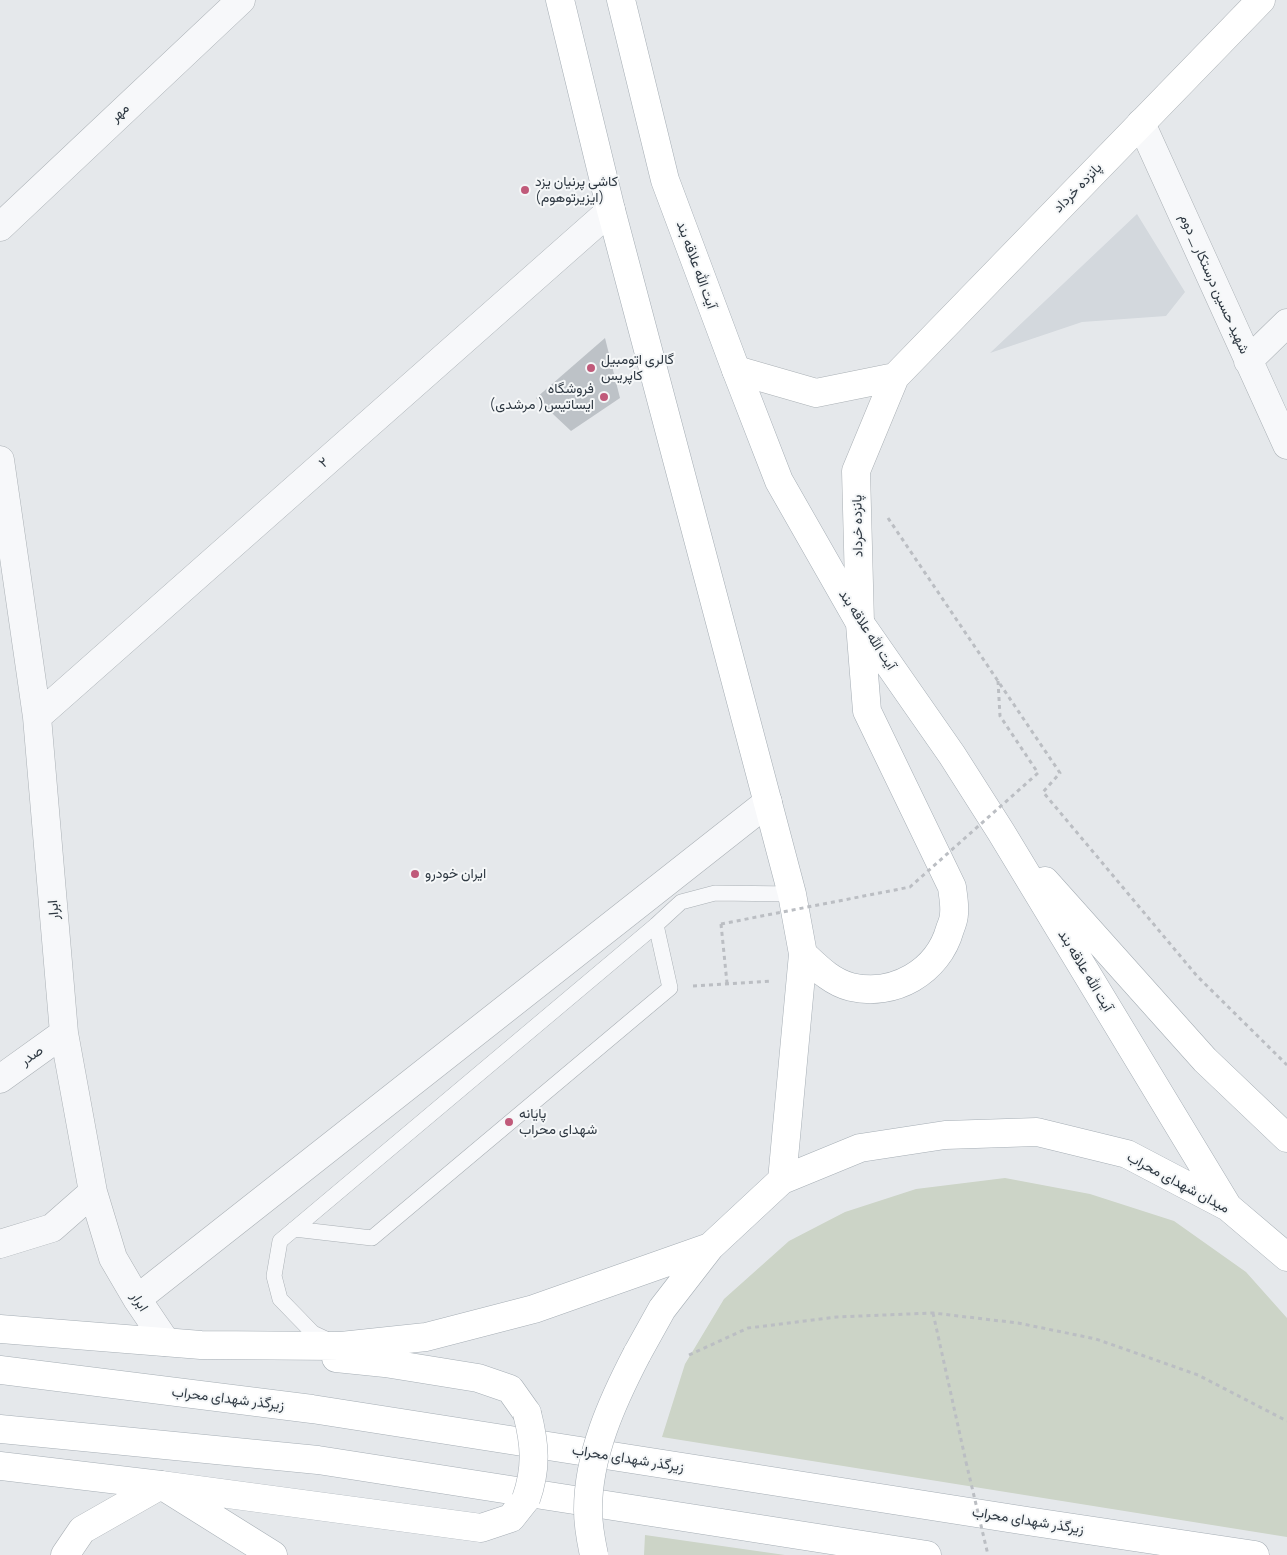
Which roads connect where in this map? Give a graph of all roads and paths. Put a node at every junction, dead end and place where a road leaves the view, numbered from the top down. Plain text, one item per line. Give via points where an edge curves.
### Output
1 (241, 0) edge
2 (560, 0) edge
3 (621, 0) edge
4 (1261, 0) edge
5 (1141, 123) junction
6 (611, 210) junction
7 (0, 227) edge
8 (1287, 323) edge
9 (1248, 361) junction
10 (736, 370) junction
11 (894, 377) junction
12 (1287, 445) edge
13 (0, 460) edge
14 (884, 511) dead end
15 (8, 578) edge
16 (860, 623) junction
17 (998, 680) junction
18 (36, 717) junction
19 (768, 802) junction
20 (1001, 832) junction
21 (792, 894) junction
22 (656, 925) junction
23 (802, 967) junction
24 (727, 983) junction
25 (670, 988) junction
26 (64, 1033) junction
27 (1287, 1065) edge
28 (0, 1079) edge
29 (1287, 1138) edge
30 (782, 1180) junction
31 (93, 1192) junction
32 (1228, 1207) junction
33 (294, 1229) junction
34 (0, 1244) edge
35 (710, 1247) junction
36 (1287, 1257) edge
37 (137, 1299) junction
38 (933, 1313) junction
39 (0, 1329) edge
40 (166, 1342) junction
41 (201, 1344) junction
42 (341, 1346) junction
43 (689, 1355) dead end
44 (0, 1370) edge
45 (1287, 1421) edge
46 (0, 1430) edge
47 (0, 1466) edge
48 (161, 1485) junction
49 (65, 1555) edge
50 (273, 1555) edge
51 (594, 1555) edge
52 (928, 1555) edge
53 (988, 1555) edge
54 (1255, 1555) edge

1 - 7 street, مهر
2 - 6 main road
3 - 10 main road, آیت الله علاقه بند via 665,180
4 - 5 main road, پانزده خرداد
5 - 9 street, شهید حسین درستکار _ دوم
5 - 11 main road, پانزده خرداد
6 - 18 street, ۲
6 - 19 main road
8 - 9 street
9 - 12 street, شهید حسین درستکار _ دوم
10 - 11 main road via 816,393
10 - 16 main road, آیت الله علاقه بند via 779,481
11 - 16 main road, پانزده خرداد via 856,471
13 - 15 street, ابرار
14 - 17 path
15 - 18 street, ابرار
16 - 20 main road, آیت الله علاقه بند
16 - 23 main road, پانزده خرداد via 867,711 952,887 954,915 946,943 929,966 906,982 878,989 850,986
17 - 24 path, bridge via 1000,716 1038,774 910,887 721,924
17 - 27 path via 1060,773 1043,792 1197,976
18 - 26 street, ابرار
19 - 21 main road
19 - 37 street
20 - 29 main road via 1205,1060
20 - 32 main road, آیت الله علاقه بند
21 - 22 lane via 715,892 681,902
21 - 23 main road
22 - 25 lane
22 - 33 lane
23 - 24 path
23 - 30 main road
24 - 25 path
25 - 33 lane via 372,1238
26 - 28 street, صدر
26 - 31 street, ابرار
30 - 32 main road, میدان شهدای محراب via 860,1148 945,1135 1037,1132 1127,1154
30 - 35 main road, میدان شهدای محراب
31 - 34 street via 52,1228
31 - 37 street, ابرار via 113,1258
32 - 36 main road, میدان شهدای محراب
33 - 42 lane via 280,1241 274,1276 280,1298 313,1333
35 - 42 main road via 534,1309 426,1337
35 - 51 main road, میدان شهدای محراب, bridge via 662,1309 618,1389 592,1469 588,1510
37 - 40 street, ابرار
38 - 43 path via 837,1317 748,1328
38 - 45 path via 1018,1323 1096,1339 1198,1375
38 - 53 path, bridge
39 - 40 main road
40 - 41 main road
41 - 42 main road
41 - 48 main road, bridge via 385,1364 478,1378 510,1389 527,1412 534,1438 531,1484 526,1499 511,1518 481,1528
44 - 54 main road, زیرگذر شهدای محراب via 312,1409
46 - 52 main road via 318,1460
47 - 48 main road
48 - 49 main road via 82,1530
48 - 50 main road

